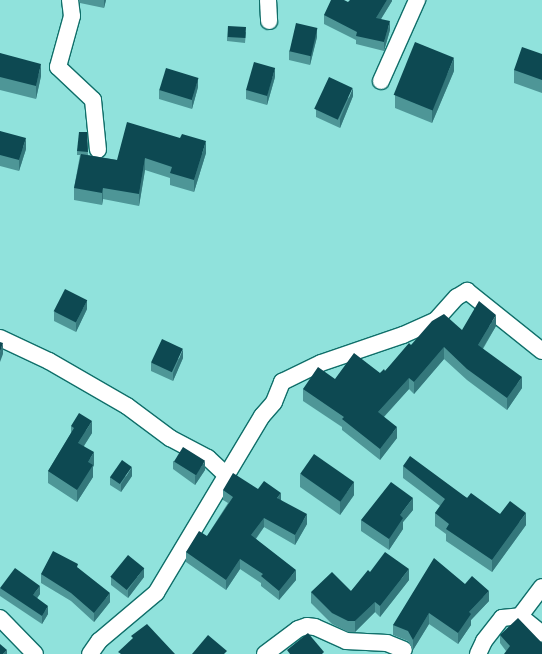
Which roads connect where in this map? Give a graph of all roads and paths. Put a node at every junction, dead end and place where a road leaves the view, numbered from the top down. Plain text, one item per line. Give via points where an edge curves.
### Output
1 (70, 0) edge
2 (268, 0) edge
3 (417, 0) edge
4 (269, 21) dead end
5 (381, 81) dead end
6 (98, 150) dead end
7 (0, 338) edge
8 (542, 352) edge
9 (226, 475) junction
10 (542, 587) edge
11 (520, 616) junction
12 (0, 618) edge
13 (542, 634) edge
14 (404, 650) dead end
15 (35, 654) edge
16 (90, 654) edge
17 (265, 654) edge
18 (478, 654) edge

1 - 6 street via 72,16 58,67 93,100
2 - 4 street
3 - 5 street
7 - 9 street via 49,361 127,406 170,438 208,458
8 - 9 street via 467,291 457,297 436,320 402,335 321,363 282,382 274,402 262,416
9 - 16 street via 156,592 100,641
10 - 11 street
11 - 13 street
11 - 18 street via 502,618 484,641
12 - 15 street
14 - 17 street via 387,643 346,641 316,627 307,626 298,629

